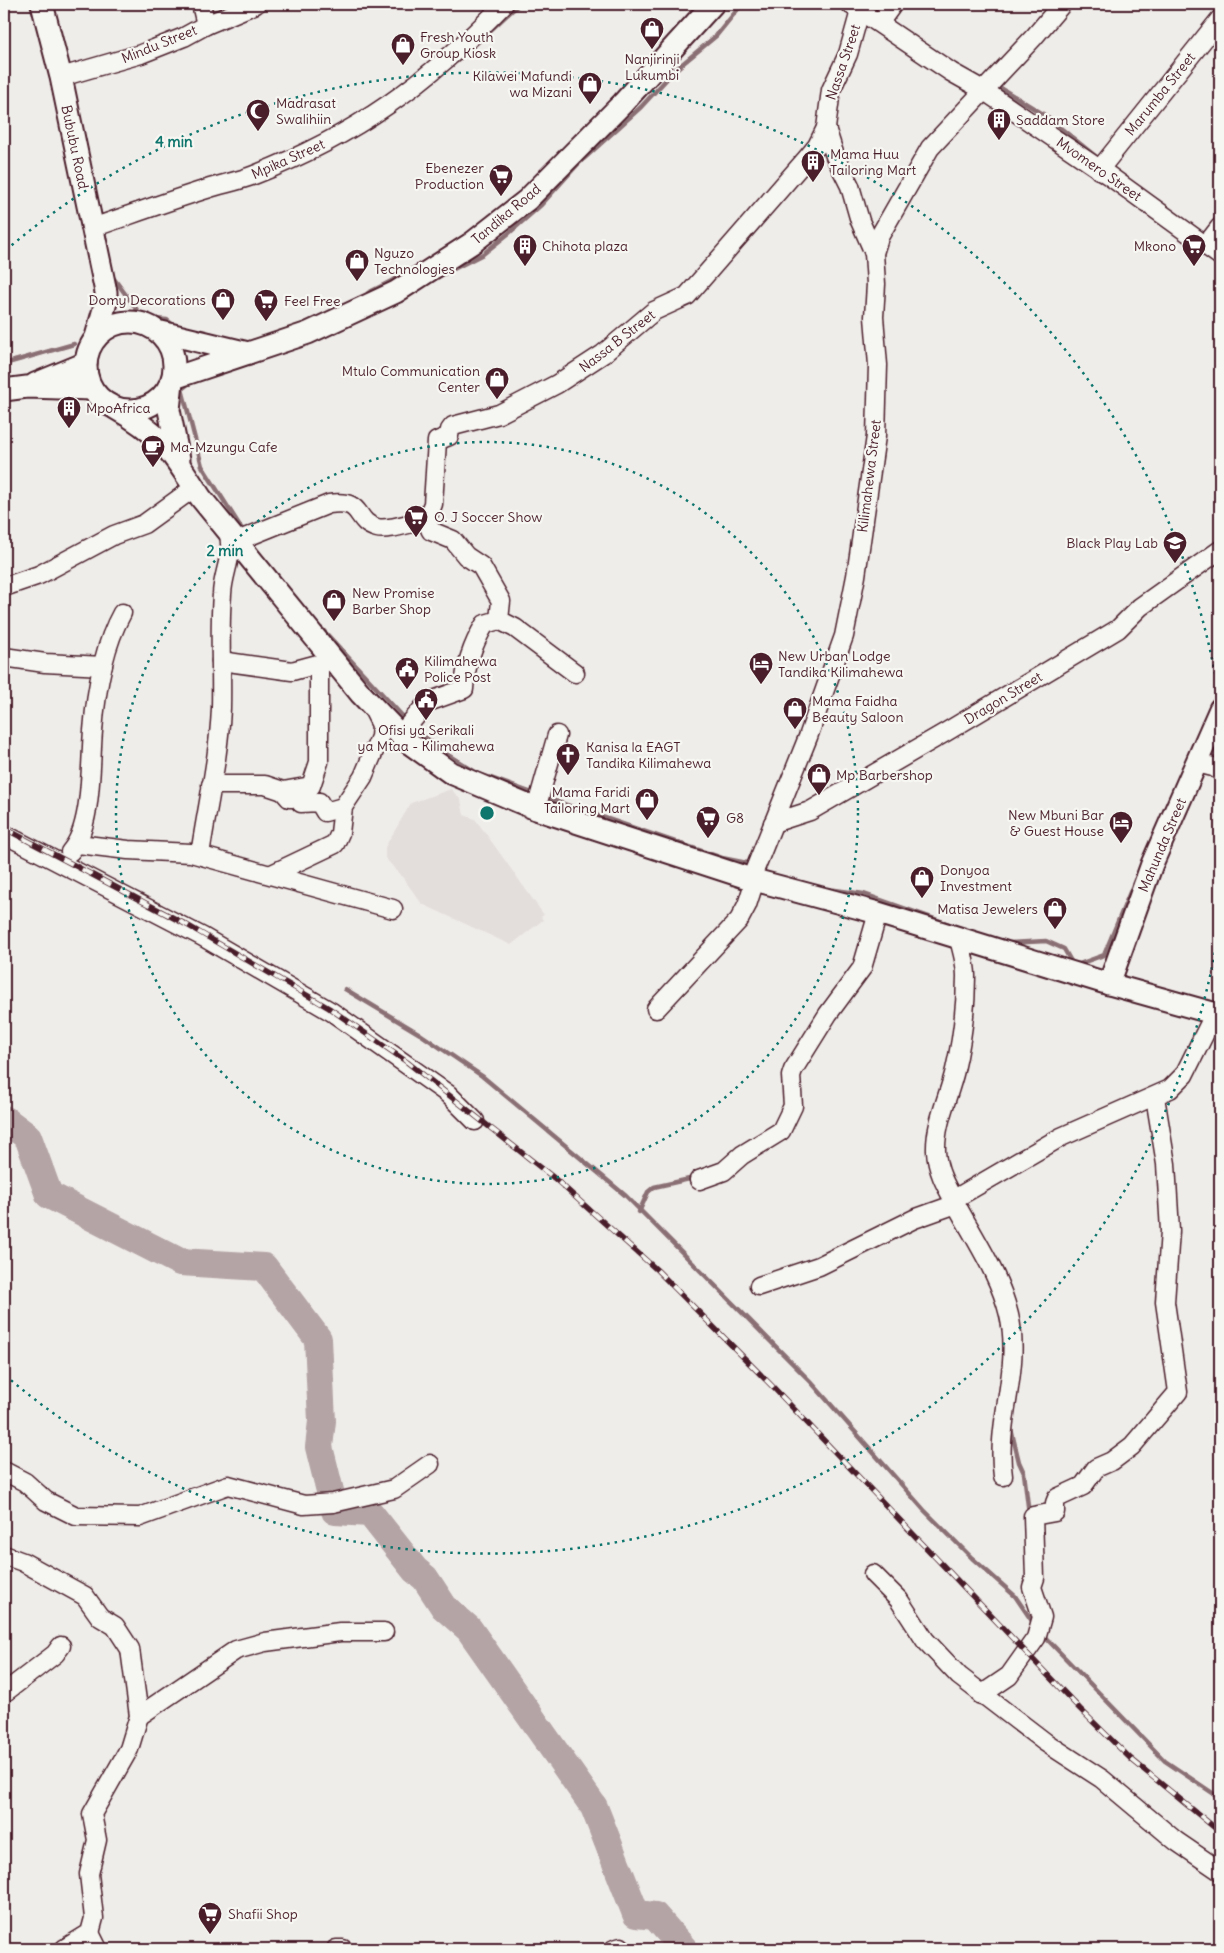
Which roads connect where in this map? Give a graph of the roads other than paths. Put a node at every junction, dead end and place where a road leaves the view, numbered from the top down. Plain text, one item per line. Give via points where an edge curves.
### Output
1 (42, 4) edge
2 (201, 4) edge
3 (256, 4) edge
4 (504, 4) edge
5 (713, 4) edge
6 (893, 4) edge
7 (1062, 4) edge
8 (855, 8) edge
9 (1220, 19) edge
10 (880, 22) junction
11 (206, 25) junction
12 (61, 77) junction
13 (983, 90) junction
14 (826, 128) junction
15 (1099, 170) junction
16 (1220, 227) edge
17 (92, 228) junction
18 (1206, 245) junction
19 (874, 253) junction
20 (1220, 256) edge
21 (106, 292) junction
22 (153, 328) junction
23 (96, 337) junction
24 (248, 354) junction
25 (86, 363) junction
26 (173, 380) junction
27 (27, 387) junction
28 (92, 389) junction
29 (4, 390) edge
30 (116, 408) junction
31 (180, 462) junction
32 (192, 484) junction
33 (426, 520) junction
34 (233, 536) junction
35 (1220, 550) edge
36 (4, 587) edge
37 (122, 613) dead end
38 (499, 620) junction
39 (4, 657) edge
40 (221, 661) junction
41 (327, 662) junction
42 (103, 666) junction
43 (575, 673) dead end
44 (372, 706) junction
45 (1220, 709) edge
46 (400, 735) junction
47 (557, 735) dead end
48 (1197, 764) junction
49 (1220, 771) edge
50 (210, 785) junction
51 (283, 790) junction
52 (343, 807) junction
53 (536, 809) junction
54 (773, 823) junction
55 (4, 834) edge
56 (78, 844) junction
57 (200, 855) junction
58 (62, 862) junction
59 (272, 874) junction
60 (753, 879) junction
61 (393, 909) dead end
62 (878, 913) junction
63 (959, 939) junction
64 (1109, 984) junction
65 (656, 1009) dead end
66 (1219, 1014) edge
67 (1155, 1097) junction
68 (475, 1121) dead end
69 (699, 1180) dead end
70 (956, 1204) junction
71 (759, 1286) dead end
72 (430, 1464) dead end
73 (4, 1471) edge
74 (1003, 1476) dead end
75 (4, 1555) edge
76 (873, 1574) dead end
77 (384, 1632) dead end
78 (61, 1646) dead end
79 (4, 1693) edge
80 (981, 1694) junction
81 (138, 1716) junction
82 (1220, 1871) edge
83 (90, 1932) junction
84 (64, 1949) edge
85 (98, 1949) edge
86 (336, 1949) edge
87 (343, 1949) edge

1 - 12 street, Bububu Road
2 - 11 street
3 - 11 street, Mindu Street
4 - 17 street, Mpika Street via 429,74 372,117 333,139 252,176
5 - 24 street, Tandika Road via 623,103 527,200 472,243 396,292 308,332
6 - 10 street, Nassa Street
7 - 13 street, Kilimahewa Street
8 - 10 street, Mvomero Street
8 - 14 street, Nassa Street via 848,54 831,90
9 - 15 street, Marumba Street
10 - 13 street, Mvomero Street via 951,72
11 - 12 street, Mindu Street via 142,54
12 - 17 street, Bububu Road
13 - 15 street, Mvomero Street
13 - 19 street, Kilimahewa Street via 930,148 879,237
14 - 19 street, Nassa Street
14 - 33 street, Nassa B Street via 808,157 687,296 654,311 603,354 557,384 499,414 457,425 450,430 449,436 439,440 436,444 433,504
15 - 18 street, Mvomero Street
16 - 18 street
17 - 21 street, Bububu Road
18 - 20 street, Mvomero Street
19 - 54 street, Kilimahewa Street via 878,365 876,436 856,576 844,636
21 - 22 street via 112,303
21 - 23 street
22 - 23 street via 127,321 110,326
22 - 24 street
22 - 26 street via 174,353
23 - 25 street
24 - 26 street, Tandika Road
25 - 27 street
25 - 28 street
26 - 30 street via 163,396 149,406 132,410
26 - 31 street via 169,410
27 - 28 street
27 - 29 street
28 - 30 street via 103,401
30 - 31 street via 157,436
31 - 32 street
32 - 34 street
32 - 36 street via 191,490 144,524 114,535 39,575
33 - 34 street via 378,528 368,524 352,505 342,502
33 - 38 street via 431,531 453,540 466,556 481,566 501,601
34 - 40 street via 222,587
34 - 41 street
35 - 54 street, Dragon Street via 1140,607 1118,629 810,811
37 - 42 street
38 - 43 street via 515,628
38 - 46 street via 485,624 480,631 467,666 464,689 428,702
39 - 42 street
40 - 41 street via 292,670
40 - 50 street via 221,709
41 - 44 street
41 - 51 street via 317,773 311,786
42 - 56 street via 93,733 90,796
44 - 46 street
44 - 52 street via 381,725 380,737 363,777
45 - 48 street, Mahunda Street
46 - 53 street via 451,774
47 - 53 street
48 - 49 street
48 - 64 street, Mahunda Street via 1152,864
50 - 51 street via 265,784
50 - 57 street
51 - 52 street via 289,798 297,798 301,803 319,802 325,812
52 - 59 street via 340,833 335,844
53 - 60 street
54 - 60 street, Kilimahewa Street
55 - 58 street via 25,847
56 - 57 street
56 - 58 street
57 - 59 street
58 - 68 street via 203,937 332,1012 448,1094
59 - 61 street
60 - 62 street
60 - 65 street, Kilimahewa Street via 747,905 739,920
62 - 63 street
62 - 69 street via 862,968 793,1070 793,1106 786,1124 781,1131 742,1155 724,1171
63 - 64 street
63 - 70 street via 966,975 962,1026 955,1069 938,1126 936,1148 942,1180
64 - 66 street
66 - 67 street via 1211,1020 1184,1075 1170,1089
67 - 70 street via 1061,1137 956,1198
67 - 80 street via 1166,1164 1170,1230 1165,1302 1178,1392 1132,1446 1096,1468 1083,1486 1057,1498 1055,1512 1033,1516 1035,1578 1032,1587 1042,1617 1038,1630 1009,1676
70 - 71 street via 914,1219 819,1266
70 - 74 street via 1001,1287 1010,1316 1013,1359 1001,1431
72 - 73 street via 394,1489 333,1502 304,1505 228,1485 140,1517 76,1516 46,1501 26,1482
75 - 81 street via 86,1596 100,1617 115,1626 130,1649
76 - 80 street via 899,1600 926,1640 959,1676
77 - 81 street via 340,1632 265,1642 236,1650
78 - 79 street
80 - 82 street via 1102,1779 1176,1841
81 - 83 street via 129,1749 92,1814 97,1840 89,1874 94,1918
83 - 84 street
83 - 85 street
86 - 87 street

